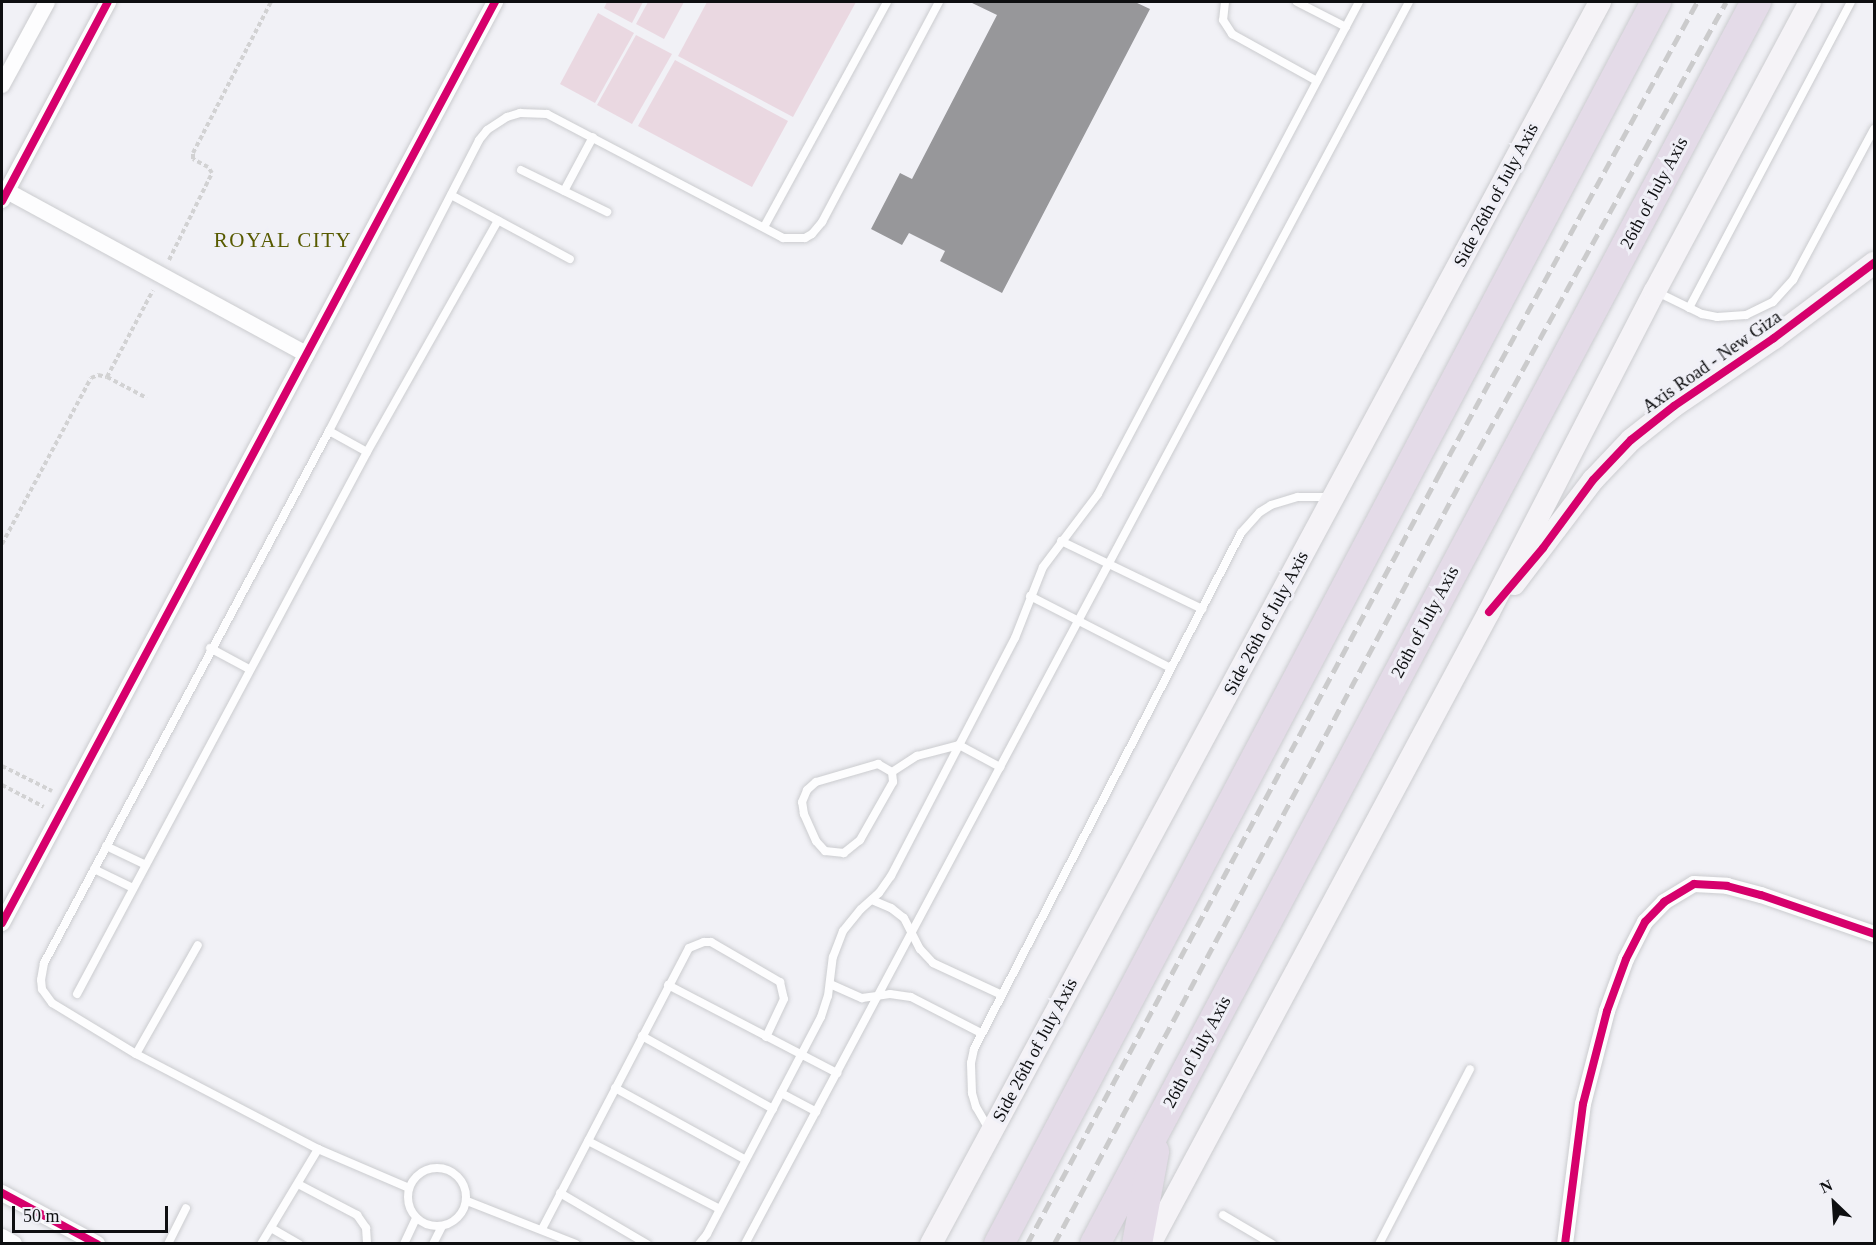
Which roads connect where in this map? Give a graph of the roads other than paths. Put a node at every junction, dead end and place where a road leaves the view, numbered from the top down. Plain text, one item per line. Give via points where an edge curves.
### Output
1 (47, 2) edge
2 (108, 2) edge
3 (495, 2) edge
4 (887, 2) edge
5 (939, 2) edge
6 (1225, 2) edge
7 (1297, 2) edge
8 (1359, 2) edge
9 (1409, 2) edge
10 (1600, 2) edge
11 (1656, 2) edge
12 (1756, 2) edge
13 (1810, 2) edge
14 (1851, 2) edge
15 (1346, 27) junction
16 (1317, 81) junction
17 (2, 85) edge
18 (1875, 129) edge
19 (593, 137) junction
20 (521, 170) dead end
21 (564, 191) junction
22 (451, 195) junction
23 (4, 196) edge
24 (607, 212) dead end
25 (498, 220) junction
26 (764, 227) junction
27 (570, 259) dead end
28 (1875, 263) edge
29 (1655, 291) junction
30 (1689, 308) junction
31 (306, 354) junction
32 (329, 431) junction
33 (367, 452) junction
34 (1334, 497) junction
35 (1061, 541) junction
36 (1109, 564) junction
37 (1030, 596) junction
38 (1202, 609) junction
39 (1489, 612) junction
40 (1078, 621) junction
41 (210, 648) junction
42 (1171, 668) junction
43 (249, 669) junction
44 (959, 745) junction
45 (1000, 767) junction
46 (892, 772) junction
47 (106, 846) junction
48 (146, 865) junction
49 (94, 870) junction
50 (133, 888) junction
51 (872, 900) junction
52 (2, 922) edge
53 (912, 932) junction
54 (1875, 934) edge
55 (198, 945) dead end
56 (830, 984) junction
57 (668, 985) junction
58 (77, 994) dead end
59 (879, 995) junction
60 (1002, 995) junction
61 (981, 1033) junction
62 (642, 1036) junction
63 (766, 1037) junction
64 (136, 1054) junction
65 (801, 1056) junction
66 (1470, 1069) dead end
67 (837, 1073) junction
68 (615, 1088) junction
69 (782, 1092) junction
70 (773, 1109) junction
71 (816, 1112) junction
72 (1159, 1124) junction
73 (991, 1132) junction
74 (588, 1141) junction
75 (318, 1149) junction
76 (746, 1160) junction
77 (298, 1184) junction
78 (409, 1188) junction
79 (2, 1192) edge
80 (560, 1193) junction
81 (467, 1201) junction
82 (186, 1208) dead end
83 (720, 1209) junction
84 (1222, 1215) dead end
85 (416, 1218) junction
86 (442, 1226) junction
87 (271, 1228) junction
88 (542, 1228) junction
89 (2, 1237) edge
90 (14, 1244) edge
91 (97, 1244) edge
92 (168, 1244) edge
93 (261, 1244) edge
94 (299, 1244) edge
95 (367, 1244) edge
96 (404, 1244) edge
97 (433, 1244) edge
98 (576, 1244) edge
99 (647, 1244) edge
100 (699, 1244) edge
101 (746, 1244) edge
102 (931, 1244) edge
103 (999, 1244) edge
104 (1095, 1244) edge
105 (1137, 1244) edge
106 (1150, 1244) edge
107 (1272, 1244) edge
108 (1379, 1244) edge
109 (1565, 1244) edge

1 - 17 street
2 - 23 street
3 - 31 street
4 - 26 lane
5 - 26 lane via 818,228 805,238 790,240
6 - 16 lane via 1223,20 1232,34
7 - 15 lane
8 - 15 lane
9 - 36 lane
10 - 34 main road, Side 26th of July Axis
11 - 103 highway
12 - 72 highway, 26th of July Axis
13 - 29 main road
14 - 30 lane
15 - 16 lane
16 - 35 lane via 1098,494
18 - 30 lane via 1784,292 1760,310 1732,317 1702,314
19 - 21 lane
19 - 22 lane via 547,114 527,112 507,117 479,140
19 - 26 lane
20 - 21 lane
21 - 24 lane
22 - 25 lane
22 - 32 lane
23 - 31 street
25 - 27 lane
25 - 33 lane
28 - 39 main road, Axis Road - New Giza via 1630,440 1593,480
29 - 30 lane
29 - 39 main road
31 - 52 street
32 - 33 lane
32 - 41 lane
33 - 43 lane
34 - 38 lane via 1284,500 1260,512 1241,533
34 - 73 main road, Side 26th of July Axis
35 - 36 lane
35 - 37 lane
36 - 38 lane
36 - 40 lane
37 - 40 lane
37 - 44 lane via 1015,638
38 - 42 lane
39 - 106 main road
40 - 42 lane
40 - 45 lane
41 - 43 lane
41 - 47 lane
42 - 60 lane
43 - 48 lane
44 - 45 lane
44 - 46 lane via 917,756
44 - 51 lane via 891,876
45 - 53 lane
46 - 46 lane via 878,764 811,785 804,795 803,808 820,847 838,854 856,846 892,782
47 - 48 lane
47 - 49 lane
48 - 50 lane
49 - 50 lane
49 - 64 lane via 44,963 42,989 52,1003
50 - 58 lane
51 - 53 lane via 898,912
51 - 56 lane via 851,919 837,944
53 - 59 lane
53 - 60 lane via 933,963
54 - 109 street via 1727,886 1694,884 1664,902 1640,932 1607,1011 1583,1104
55 - 64 lane
56 - 59 lane via 854,997
56 - 65 lane via 826,1006
57 - 62 lane
57 - 63 lane
57 - 63 lane via 689,948 704,942 719,946 776,978 783,987 782,1005
59 - 61 lane via 911,997
59 - 67 lane
60 - 61 lane
61 - 73 lane via 974,1049 970,1078 976,1107
62 - 68 lane
62 - 70 lane
63 - 65 lane
64 - 75 lane
65 - 67 lane
65 - 69 lane
66 - 108 lane
67 - 71 lane
68 - 74 lane
68 - 76 lane
69 - 70 lane
69 - 71 lane
70 - 76 lane
71 - 101 lane
72 - 104 highway, 26th of July Axis
72 - 105 highway
73 - 102 main road, Side 26th of July Axis
74 - 80 lane
74 - 83 lane
75 - 77 lane
75 - 78 lane
76 - 83 lane
77 - 87 lane
77 - 95 lane via 357,1215 366,1228
78 - 81 lane via 419,1173 444,1168 464,1184
78 - 85 lane via 408,1204
79 - 91 street
80 - 88 lane
80 - 99 lane
81 - 86 lane via 459,1218
81 - 88 lane
82 - 92 lane
83 - 100 lane
84 - 107 lane
85 - 86 lane
85 - 96 lane
86 - 97 lane
87 - 93 lane
87 - 94 lane
88 - 98 lane
89 - 90 street

